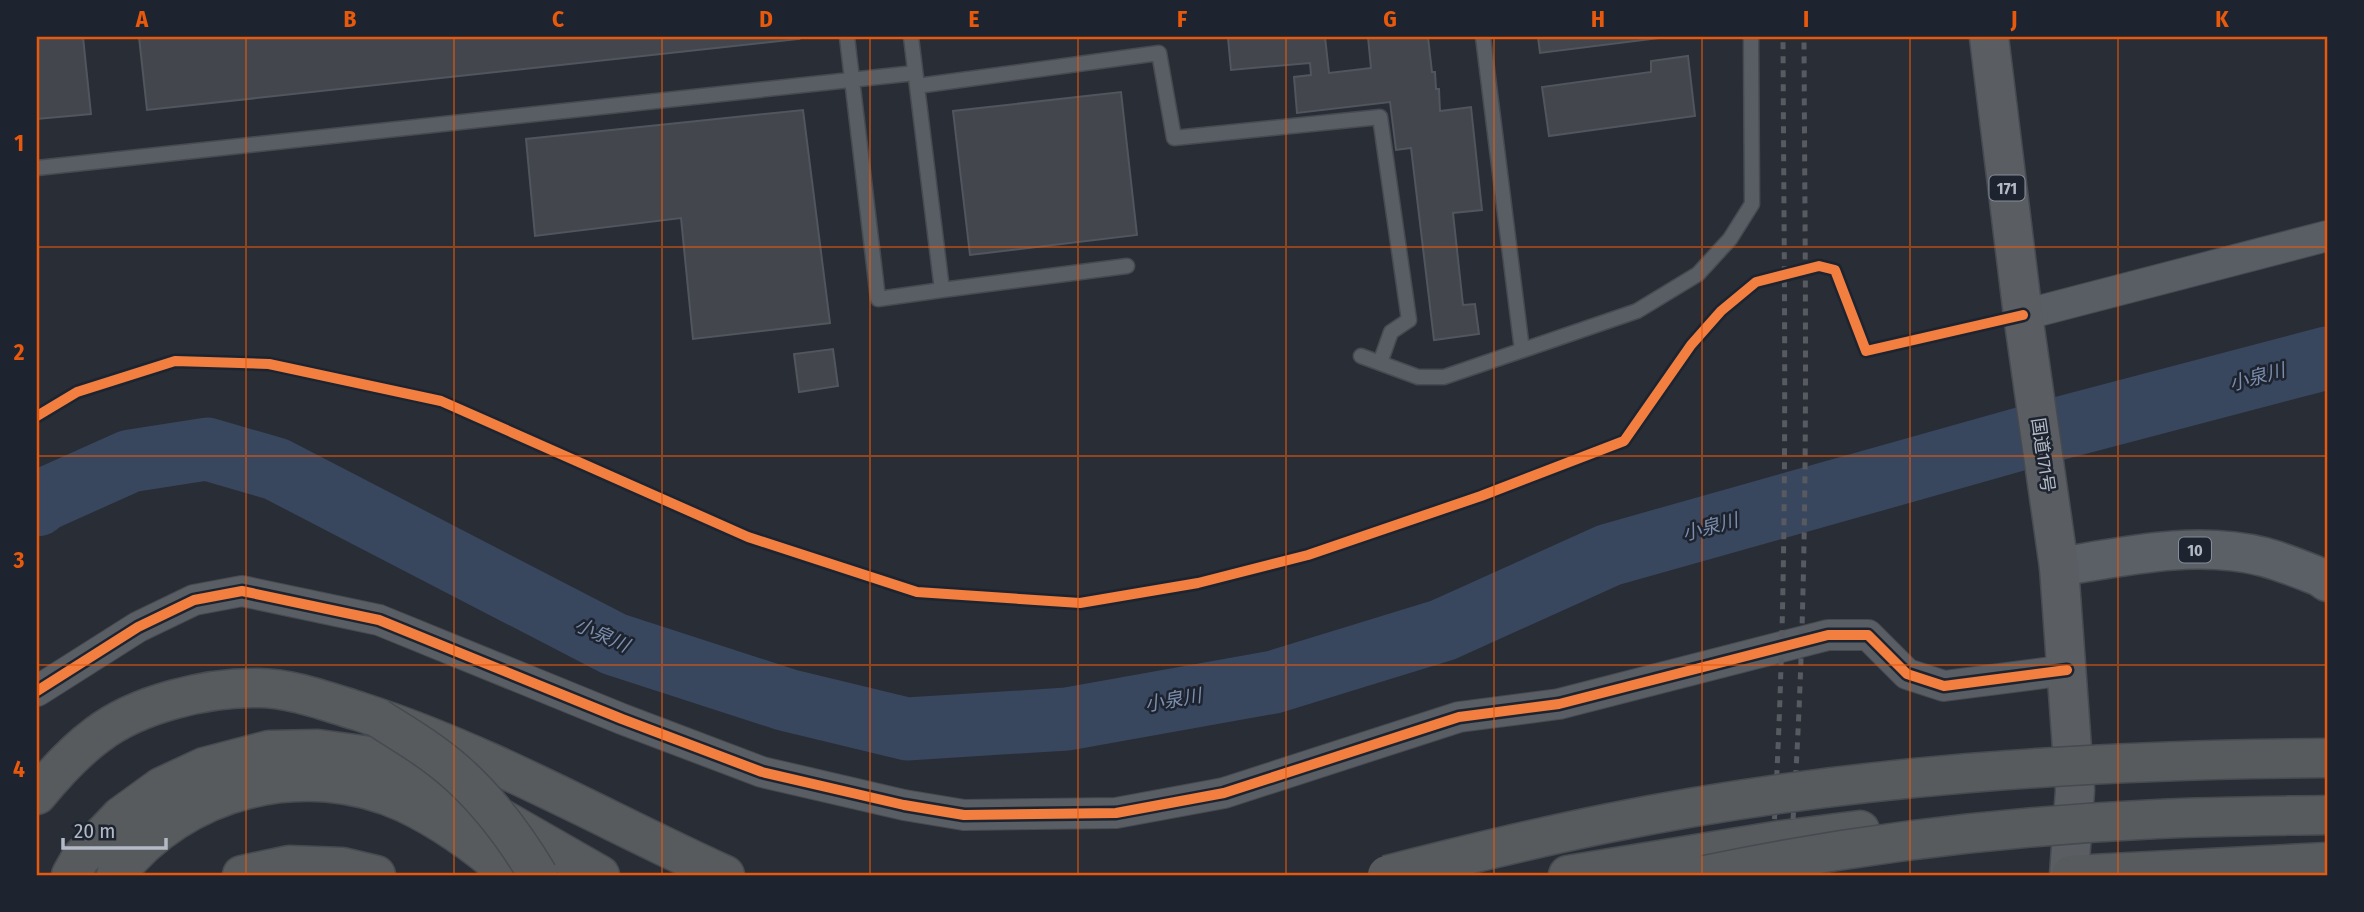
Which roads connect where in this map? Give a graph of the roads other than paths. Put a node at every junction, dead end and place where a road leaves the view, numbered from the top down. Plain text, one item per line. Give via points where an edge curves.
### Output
1 (848, 37) edge
2 (911, 37) edge
3 (1483, 37) edge
4 (1751, 37) edge
5 (1989, 37) edge
6 (916, 79) junction
7 (851, 80) junction
8 (37, 168) edge
9 (2327, 236) edge
10 (1127, 266) dead end
11 (942, 290) junction
12 (2025, 326) junction
13 (1522, 350) junction
14 (1361, 356) dead end
15 (1380, 363) junction
16 (2059, 567) junction
17 (2327, 582) edge
18 (2067, 670) junction
19 (37, 691) edge
20 (379, 718) junction
21 (2327, 758) edge
22 (37, 795) edge
23 (2143, 804) dead end
24 (2327, 815) edge
25 (1978, 816) dead end
26 (441, 823) junction
27 (2327, 840) edge
28 (2327, 862) edge
29 (71, 875) edge
30 (116, 875) edge
31 (242, 875) edge
32 (376, 875) edge
33 (490, 875) edge
34 (511, 875) edge
35 (538, 875) edge
36 (600, 875) edge
37 (725, 875) edge
38 (1387, 875) edge
39 (1568, 875) edge
40 (1705, 875) edge
41 (2070, 875) edge

1 - 7 lane
2 - 6 lane
3 - 13 lane
4 - 13 lane via 1752,204 1730,239 1698,274 1637,310
5 - 12 highway, 国道171号 / 171
6 - 7 lane
6 - 11 lane
6 - 15 lane via 1159,54 1174,138 1380,117 1409,320 1391,332
7 - 8 lane
7 - 11 lane via 878,299
9 - 12 street
10 - 11 lane
12 - 16 highway, 国道171号 / 171
13 - 15 lane via 1444,377 1418,377
14 - 15 lane
16 - 17 main road, 10 via 2161,550 2212,550 2263,557
16 - 18 highway, 国道171号 / 171
18 - 19 street via 1944,686 1906,674 1868,635 1828,635 1559,704 1459,717 1224,793 1116,813 964,815 762,772 379,620 242,591 194,600 138,627
18 - 41 highway, 国道171号 / 171 via 2075,790
20 - 22 highway via 287,691 258,688 204,693 149,706 98,734
20 - 35 highway, bridge via 457,773 490,806
20 - 37 highway, bridge via 494,764
21 - 38 highway, bridge via 2096,764 1872,783 1611,822
23 - 27 highway via 2253,808 2303,825
24 - 40 highway, bridge via 2157,819 2043,828 1893,843
25 - 39 highway via 1781,840
26 - 30 highway via 404,803 355,786 271,785 229,794 194,809 160,829
26 - 33 highway
26 - 34 highway
28 - 41 highway
29 - 36 highway via 121,816 160,787 204,767 269,750 318,749 378,757 436,780
31 - 32 highway via 289,865 342,867

